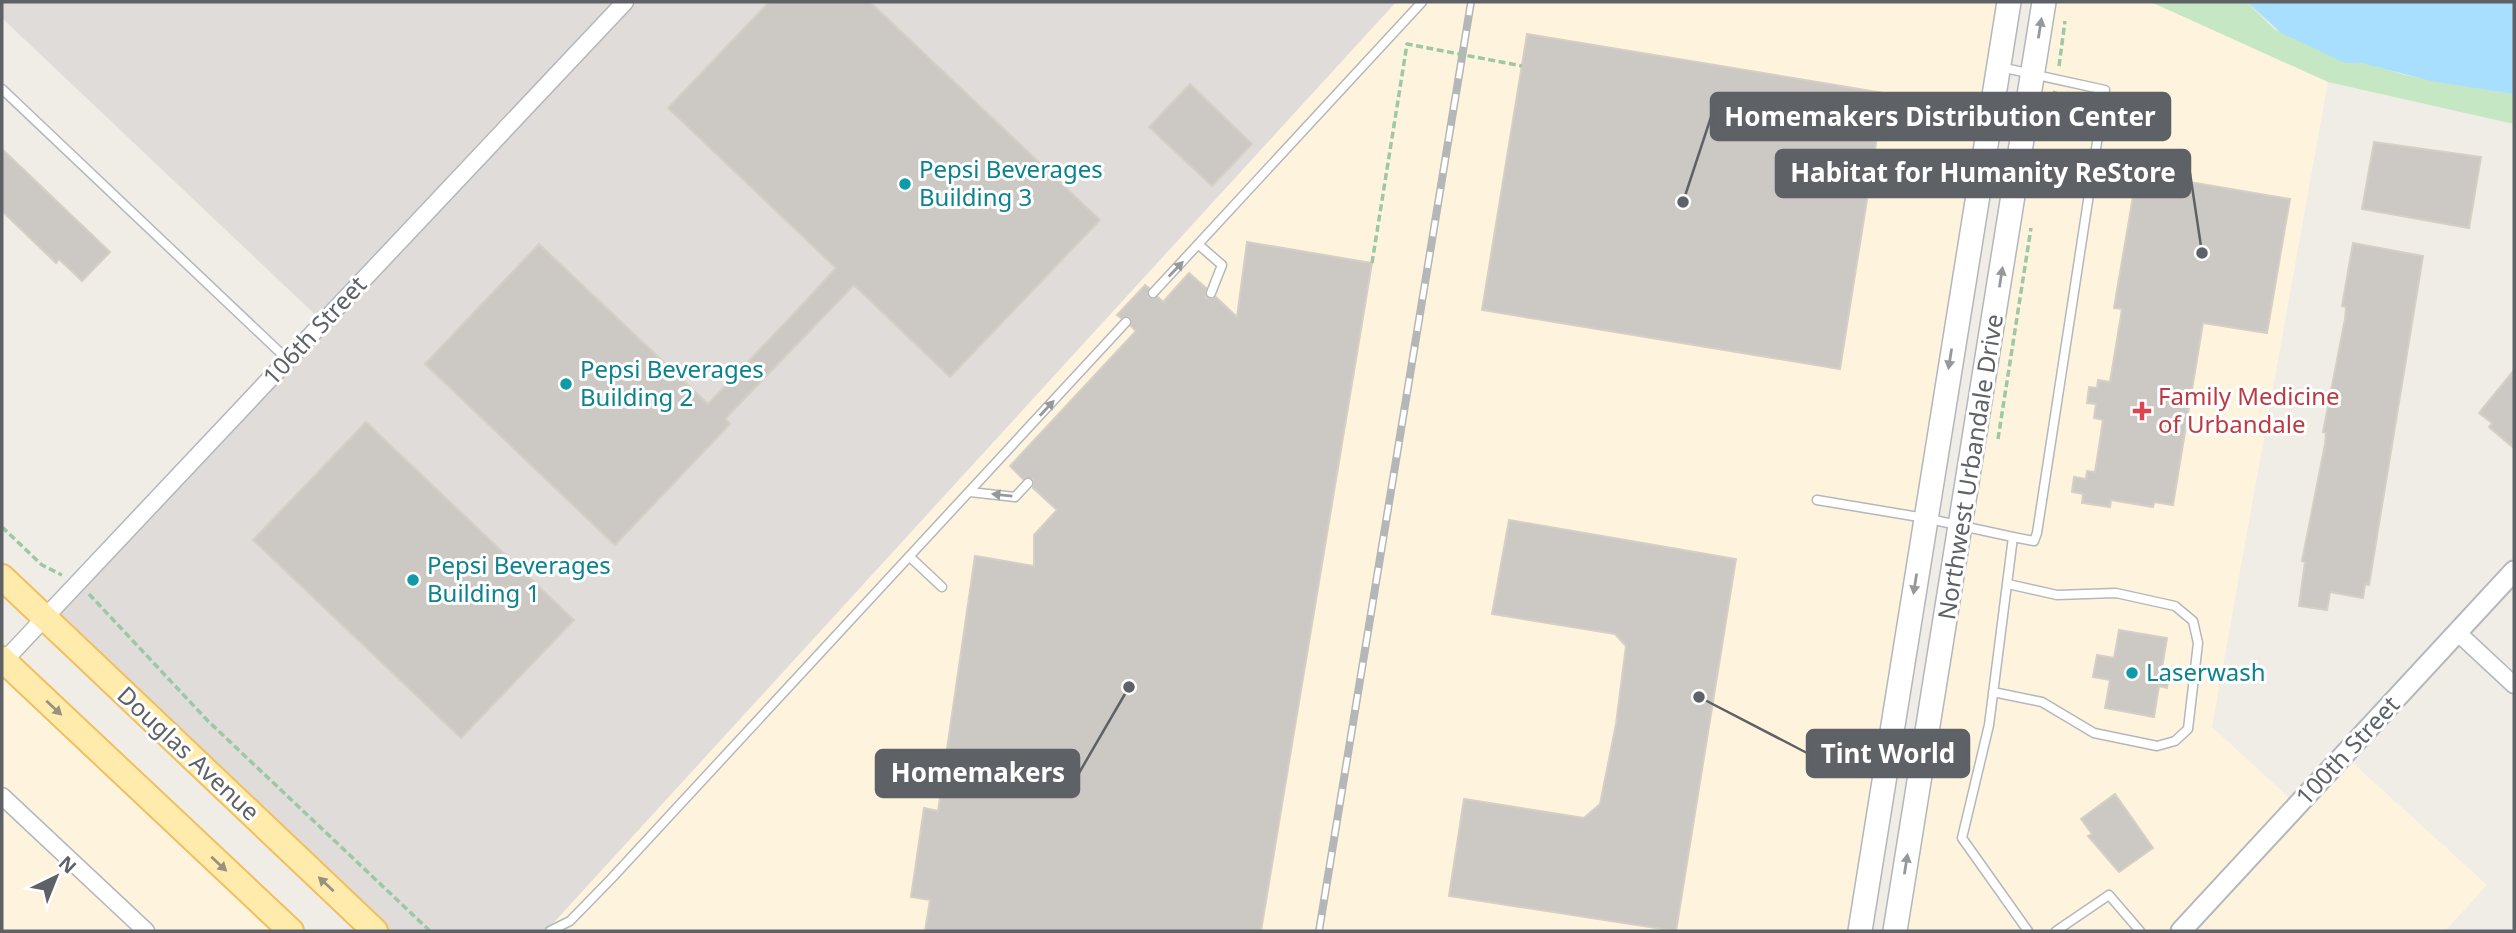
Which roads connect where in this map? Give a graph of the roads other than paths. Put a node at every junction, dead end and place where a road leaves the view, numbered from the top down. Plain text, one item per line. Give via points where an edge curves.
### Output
1 (625, 2) edge
2 (1422, 2) edge
3 (2009, 2) edge
4 (2045, 2) edge
5 (1999, 66) junction
6 (2033, 74) junction
7 (2, 89) edge
8 (1199, 245) junction
9 (1153, 293) dead end
10 (1211, 293) dead end
11 (1126, 322) dead end
12 (288, 360) junction
13 (1028, 483) dead end
14 (970, 492) junction
15 (1817, 500) dead end
16 (1925, 518) junction
17 (1962, 526) junction
18 (2013, 537) junction
19 (910, 557) junction
20 (2514, 571) edge
21 (2, 577) edge
22 (2008, 584) junction
23 (942, 587) dead end
24 (45, 618) junction
25 (2457, 632) junction
26 (3, 660) edge
27 (2514, 685) edge
28 (1993, 692) junction
29 (2, 796) edge
30 (146, 931) edge
31 (291, 931) edge
32 (375, 931) edge
33 (550, 931) edge
34 (1860, 931) edge
35 (1895, 931) edge
36 (2028, 931) edge
37 (2056, 931) edge
38 (2140, 931) edge
39 (2181, 931) edge

1 - 12 street, 106th Street
2 - 8 lane
3 - 5 main road, Northwest Urbandale Drive
6 -> 4 main road, Northwest Urbandale Drive
5 - 6 lane
5 -> 16 main road, Northwest Urbandale Drive
17 -> 6 main road, Northwest Urbandale Drive
6 - 18 lane via 2105,90 2037,533 2034,541
7 - 12 lane
9 -> 8 lane
8 - 10 lane via 1223,265
14 -> 11 lane
12 - 24 street, 106th Street
13 -> 14 lane via 1015,497
14 - 19 lane
15 - 16 lane
16 - 17 lane
16 -> 34 main road, Northwest Urbandale Drive
17 - 18 lane
35 -> 17 main road, Northwest Urbandale Drive
18 - 22 lane
19 - 23 lane
19 - 33 lane via 603,887 570,921
20 - 25 street, 100th Street
21 - 24 main road, Douglas Avenue
22 - 28 lane
22 - 28 lane via 2057,595 2116,593 2175,606 2193,621 2199,643 2189,729 2175,741 2157,746 2094,733 2042,702
24 - 26 street, 106th Street
32 -> 24 main road, Douglas Avenue
25 - 27 street
25 - 39 street, 100th Street
26 -> 31 main road
28 - 36 lane via 1962,838
29 - 30 street
37 - 38 lane via 2109,895

